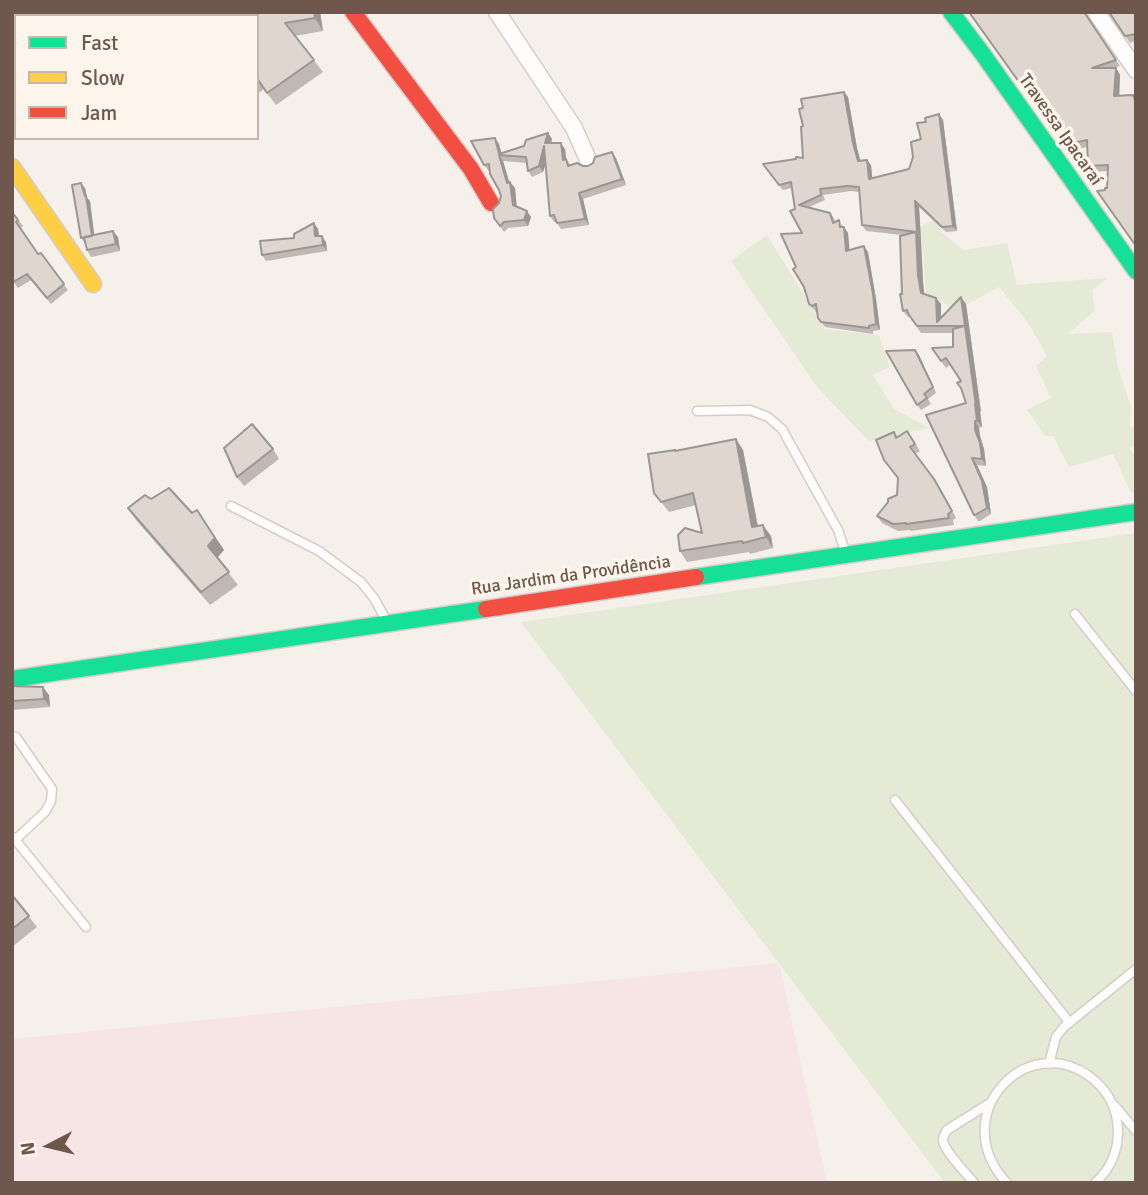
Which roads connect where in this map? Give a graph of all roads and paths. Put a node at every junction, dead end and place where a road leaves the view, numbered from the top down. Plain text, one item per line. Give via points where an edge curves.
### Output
1 (353, 12) edge
2 (497, 12) edge
3 (951, 12) edge
4 (1096, 12) edge
5 (1136, 70) edge
6 (589, 162) edge
7 (12, 167) edge
8 (491, 203) dead end
9 (1136, 271) edge
10 (93, 284) dead end
11 (697, 411) dead end
12 (231, 506) dead end
13 (1136, 512) edge
14 (846, 554) junction
15 (1074, 614) dead end
16 (388, 622) junction
17 (12, 678) edge
18 (1136, 691) edge
19 (12, 736) edge
20 (895, 800) dead end
21 (14, 838) edge
22 (86, 927) dead end
23 (1136, 970) edge
24 (1069, 1022) junction
25 (1049, 1064) junction
26 (1111, 1100) junction
27 (990, 1103) junction
28 (1136, 1131) edge
29 (974, 1183) edge
30 (1007, 1183) edge
31 (1095, 1183) edge

1 - 8 street via 471,169
2 - 6 street via 574,128
3 - 9 street, Travessa Ipacaraí
4 - 5 street
7 - 10 street
11 - 14 lane via 750,410 782,429 838,530
12 - 16 lane via 330,558 361,582
13 - 14 street, Rua Jardim da Providência
14 - 16 street, Rua Jardim da Providência
15 - 18 lane
16 - 17 street, Rua Jardim da Providência
19 - 21 lane via 52,789 44,812
20 - 24 lane
21 - 22 lane
23 - 24 lane
24 - 25 lane via 1056,1037
25 - 26 lane via 1085,1073
25 - 27 lane via 1014,1075
26 - 28 lane
26 - 31 lane via 1118,1124 1116,1149
27 - 29 lane via 944,1135 947,1150
27 - 30 lane via 984,1140 992,1164

